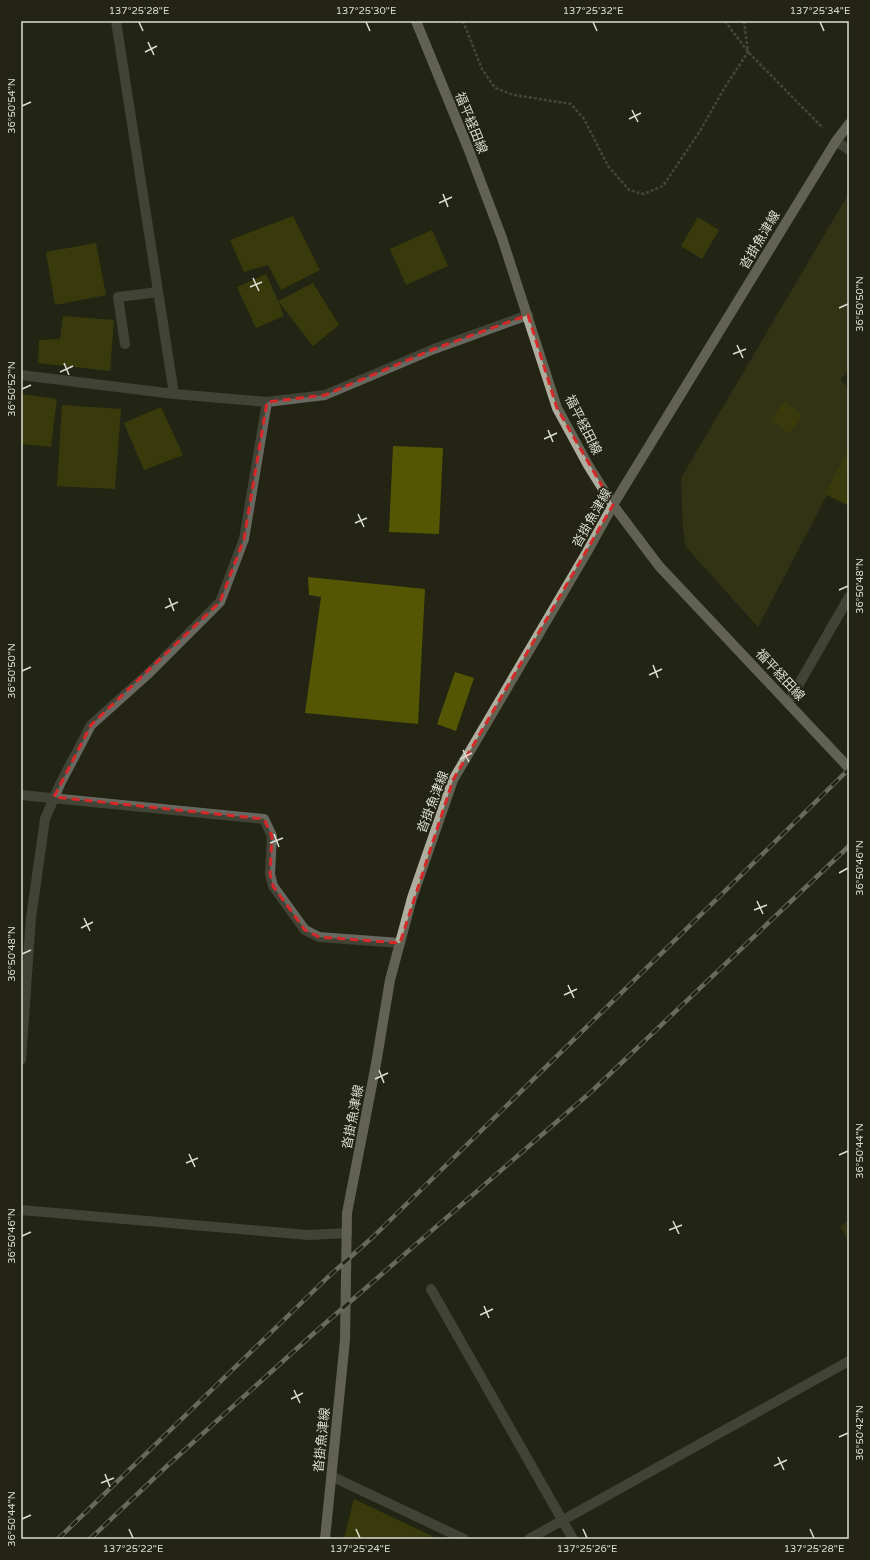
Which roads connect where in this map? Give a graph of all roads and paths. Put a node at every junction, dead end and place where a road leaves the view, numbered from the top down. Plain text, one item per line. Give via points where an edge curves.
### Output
1 (116, 21) edge
2 (416, 21) edge
3 (463, 21) edge
4 (725, 21) edge
5 (744, 21) edge
6 (748, 52) junction
7 (849, 124) edge
8 (836, 141) junction
9 (849, 150) edge
10 (158, 292) junction
11 (528, 315) junction
12 (125, 344) dead end
13 (21, 375) edge
14 (174, 394) junction
15 (266, 402) junction
16 (613, 506) junction
17 (849, 597) edge
18 (788, 703) junction
19 (849, 768) edge
20 (21, 795) edge
21 (54, 797) junction
22 (400, 943) junction
23 (21, 1060) edge
24 (21, 1210) edge
25 (347, 1233) junction
26 (430, 1289) dead end
27 (849, 1361) edge
28 (331, 1476) junction
29 (563, 1520) junction
30 (325, 1539) edge
31 (464, 1539) edge
32 (529, 1539) edge
33 (574, 1539) edge

1 - 10 street
2 - 11 main road, 福平経田線 via 468,148
3 - 6 path via 482,70 495,88 571,104 584,119 608,166 629,190 643,194 663,186
4 - 6 path
5 - 6 path
6 - 8 path
7 - 8 main road, 沓掛魚津線
8 - 9 street
8 - 16 main road, 沓掛魚津線
10 - 12 street via 118,297
10 - 14 street
11 - 15 street via 434,349 325,395
11 - 16 main road, 福平経田線 via 557,408
13 - 14 street
14 - 15 street
15 - 21 street via 244,539 220,602 149,673 91,725
16 - 18 main road, 福平経田線 via 659,566
16 - 22 main road, 沓掛魚津線 via 452,780 412,898
17 - 18 street
18 - 19 main road, 福平経田線
20 - 21 street
21 - 22 street via 264,819 272,836 270,874 273,886 304,930 319,937
21 - 23 street via 46,819 31,918
22 - 25 main road, 沓掛魚津線 via 390,980 347,1213
24 - 25 street via 309,1235
25 - 28 main road, 沓掛魚津線 via 345,1340
26 - 29 street
27 - 29 street
28 - 30 main road, 沓掛魚津線
28 - 31 street
29 - 32 street
29 - 33 street

